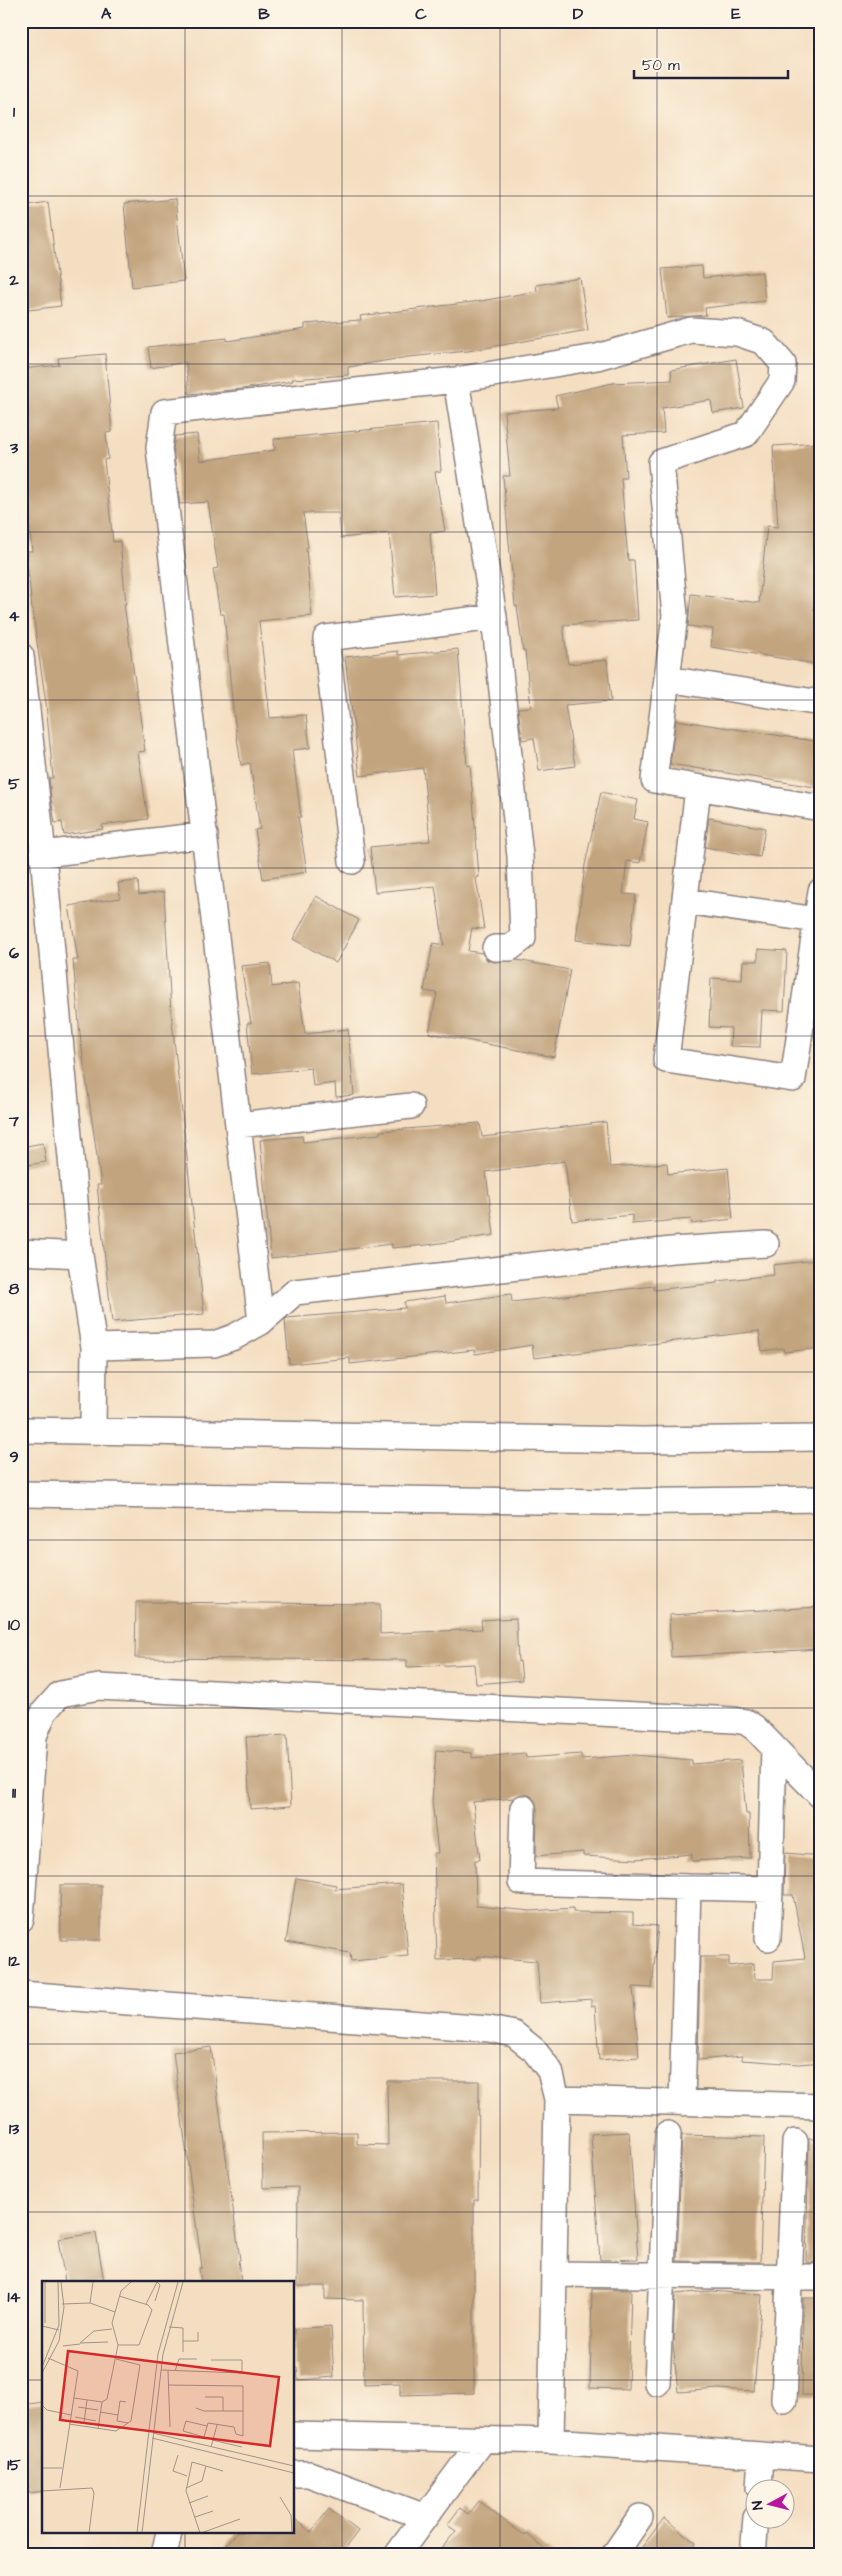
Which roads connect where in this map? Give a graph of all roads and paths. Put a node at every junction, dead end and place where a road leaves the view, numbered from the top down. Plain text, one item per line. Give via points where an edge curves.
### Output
1 (456, 380) junction
2 (494, 616) junction
3 (21, 656) edge
4 (667, 679) junction
5 (821, 703) edge
6 (698, 788) junction
7 (821, 808) edge
8 (205, 835) junction
9 (43, 854) junction
10 (352, 861) dead end
11 (821, 892) edge
12 (685, 901) junction
13 (817, 920) junction
14 (495, 948) dead end
15 (411, 1106) dead end
16 (238, 1125) junction
17 (766, 1244) dead end
18 (21, 1252) edge
19 (80, 1255) junction
20 (261, 1322) junction
21 (94, 1348) junction
22 (21, 1430) edge
23 (93, 1430) junction
24 (821, 1438) edge
25 (21, 1494) edge
26 (821, 1499) edge
27 (774, 1748) junction
28 (821, 1796) edge
29 (523, 1808) dead end
30 (688, 1887) junction
31 (770, 1889) junction
32 (21, 1919) edge
33 (768, 1938) dead end
34 (21, 1994) edge
35 (557, 2099) junction
36 (682, 2103) junction
37 (821, 2106) edge
38 (668, 2134) dead end
39 (795, 2142) dead end
40 (554, 2274) junction
41 (663, 2275) junction
42 (790, 2277) junction
43 (821, 2277) edge
44 (657, 2383) dead end
45 (784, 2400) dead end
46 (295, 2435) edge
47 (482, 2440) junction
48 (551, 2441) junction
49 (761, 2455) junction
50 (821, 2459) edge
51 (295, 2474) edge
52 (759, 2478) edge
53 (425, 2517) junction
54 (640, 2517) dead end
55 (755, 2528) edge
56 (169, 2534) edge
57 (164, 2555) edge
58 (397, 2555) edge
59 (614, 2555) edge
60 (753, 2555) edge

1 - 2 street
1 - 4 street via 597,357 691,330 737,333 764,342 783,364 782,381 746,434 661,462 675,616
1 - 8 street via 164,412 159,448
2 - 10 street via 326,638
2 - 14 street via 520,856 524,938 510,948
3 - 9 street
4 - 5 street
4 - 6 street via 654,780
6 - 7 street
6 - 12 street
8 - 9 street
8 - 16 street
9 - 19 street
11 - 13 street
12 - 13 street
12 - 13 street via 666,1060 794,1079
15 - 16 street
16 - 20 street
17 - 20 street via 672,1250 295,1292
18 - 19 street
19 - 21 street
20 - 21 street via 214,1344
21 - 23 street
22 - 23 street
23 - 24 street via 643,1440
25 - 26 street via 608,1502
27 - 28 street
27 - 31 street
27 - 32 street via 746,1722 734,1720 99,1687 60,1694 44,1712 34,1736
29 - 30 street via 521,1882
30 - 31 street
30 - 36 street
31 - 33 street
34 - 35 street via 489,2029 514,2034 534,2050 550,2071
35 - 36 street
35 - 40 street
36 - 37 street
38 - 41 street
39 - 42 street
40 - 41 street
40 - 48 street
41 - 42 street
41 - 44 street
42 - 43 street
42 - 45 street
46 - 47 street
47 - 48 street
47 - 53 street
48 - 49 street
49 - 50 street
49 - 52 street
51 - 53 street via 309,2474
53 - 58 street
54 - 59 street
55 - 60 street
56 - 57 street

